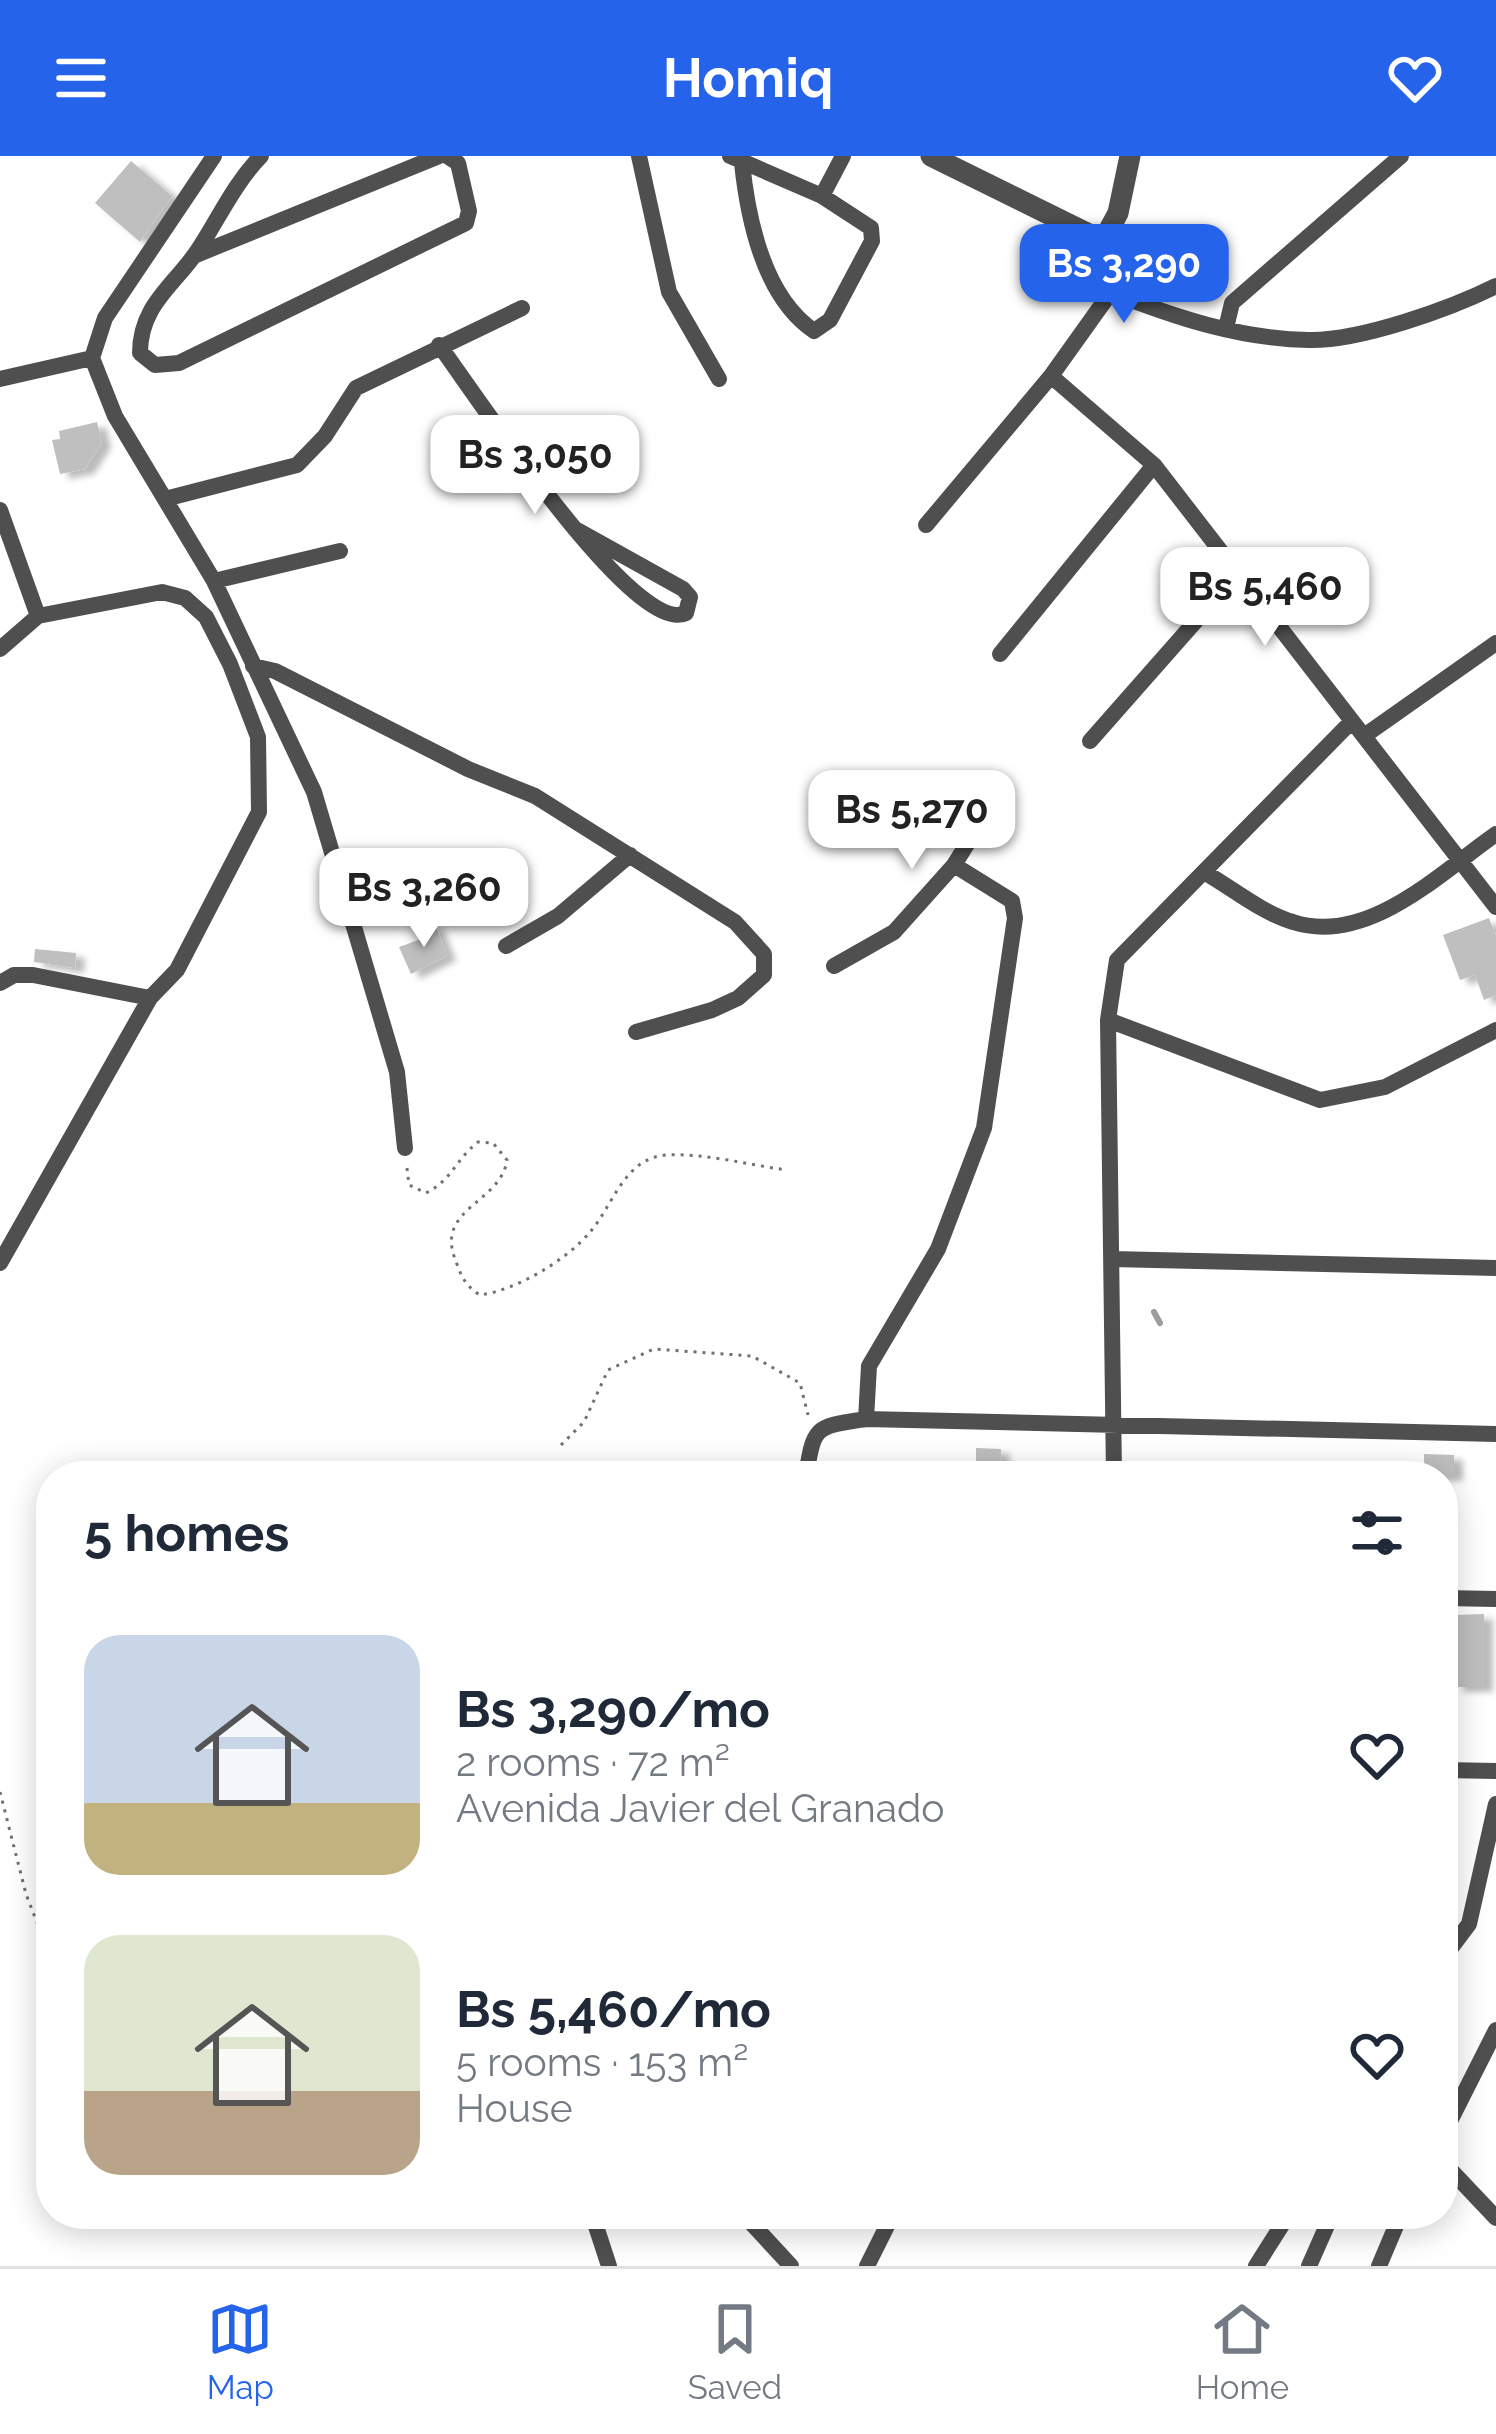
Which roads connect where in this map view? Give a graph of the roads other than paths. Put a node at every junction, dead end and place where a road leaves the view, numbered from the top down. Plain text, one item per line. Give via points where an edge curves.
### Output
1 (214, 156) edge
2 (261, 156) edge
3 (443, 156) edge
4 (639, 156) edge
5 (843, 156) edge
6 (931, 156) edge
7 (1130, 156) edge
8 (1401, 156) edge
9 (736, 160) edge
10 (823, 196) junction
11 (1103, 242) junction
12 (195, 255) junction
13 (1496, 286) edge
14 (1111, 292) junction
15 (522, 308) dead end
16 (1226, 328) junction
17 (440, 345) junction
18 (92, 358) junction
19 (1051, 376) junction
20 (0, 379) edge
21 (719, 379) dead end
22 (1154, 465) junction
23 (165, 499) junction
24 (0, 510) edge
25 (926, 525) dead end
26 (577, 530) junction
27 (340, 550) dead end
28 (1240, 572) junction
29 (214, 581) junction
30 (38, 616) junction
31 (1496, 643) edge
32 (0, 649) edge
33 (1000, 654) dead end
34 (253, 666) junction
35 (1352, 721) junction
36 (1364, 736) junction
37 (1090, 741) dead end
38 (1001, 790) dead end
39 (1496, 834) edge
40 (630, 855) junction
41 (1460, 859) junction
42 (954, 865) junction
43 (1204, 872) junction
44 (1496, 907) edge
45 (506, 946) dead end
46 (834, 966) dead end
47 (0, 983) edge
48 (150, 998) junction
49 (1108, 1020) junction
50 (1496, 1030) edge
51 (636, 1032) dead end
52 (405, 1148) road end
53 (1112, 1259) junction
54 (0, 1263) edge
55 (1496, 1268) edge
56 (866, 1419) junction
57 (1114, 1426) junction
58 (1496, 1434) edge
59 (808, 1461) edge
60 (1114, 1461) edge
61 (1458, 1598) edge
62 (1496, 1599) edge
63 (1458, 1770) edge
64 (1496, 1771) edge
65 (1496, 1804) edge
66 (1458, 1936) edge
67 (1496, 2030) edge
68 (1458, 2105) edge
69 (1458, 2178) edge
70 (1496, 2218) edge
71 (597, 2229) edge
72 (756, 2229) edge
73 (885, 2229) edge
74 (1279, 2229) edge
75 (1326, 2229) edge
76 (1395, 2229) edge
77 (609, 2266) edge
78 (791, 2266) edge
79 (867, 2266) edge
80 (1256, 2266) edge
81 (1310, 2266) edge
82 (1379, 2266) edge

1 - 18 street via 105,318
2 - 12 street
3 - 12 street
3 - 12 street via 458,163 466,223 178,363 155,365 140,353 140,332
4 - 21 street via 669,292
5 - 10 street
6 - 11 street
7 - 11 street
8 - 16 street via 1232,303
9 - 10 street
9 - 10 street via 762,255 814,331 830,320 872,241 862,219
11 - 14 street
13 - 16 street via 1347,335 1310,340
14 - 16 street via 1186,322
14 - 19 street
15 - 17 street
17 - 23 street via 356,388 297,465
17 - 26 street
18 - 20 street
18 - 23 street via 115,416
19 - 22 street
19 - 25 street
22 - 28 street
22 - 33 street
23 - 29 street
24 - 30 street
26 - 26 street via 626,588 670,616 686,613 691,596 682,589
27 - 29 street
28 - 35 street
28 - 37 street
29 - 34 street
30 - 32 street
30 - 48 street via 136,595 185,598 206,617 254,723 260,812 177,970
31 - 36 street
34 - 40 street via 535,796
34 - 52 street via 314,792 397,1072
35 - 36 street
35 - 43 street
36 - 41 street
38 - 42 street
39 - 41 street
40 - 45 street via 558,916
40 - 51 street via 735,922 764,954 764,975 738,998
41 - 43 street via 1382,912 1327,930 1288,921
41 - 44 street
42 - 46 street via 894,932
42 - 56 street via 1012,901 999,1051 985,1128 946,1230 868,1366
43 - 49 street via 1117,961
47 - 48 street via 33,975
48 - 54 street
49 - 50 street via 1320,1100 1385,1087
49 - 53 street
53 - 55 street
53 - 57 street
56 - 57 street
56 - 59 street via 819,1428
57 - 58 street
57 - 60 street
61 - 62 street
63 - 64 street
65 - 66 street via 1469,1924
67 - 68 street
69 - 70 street
71 - 77 street
72 - 78 street
73 - 79 street
74 - 80 street
75 - 81 street
76 - 82 street

